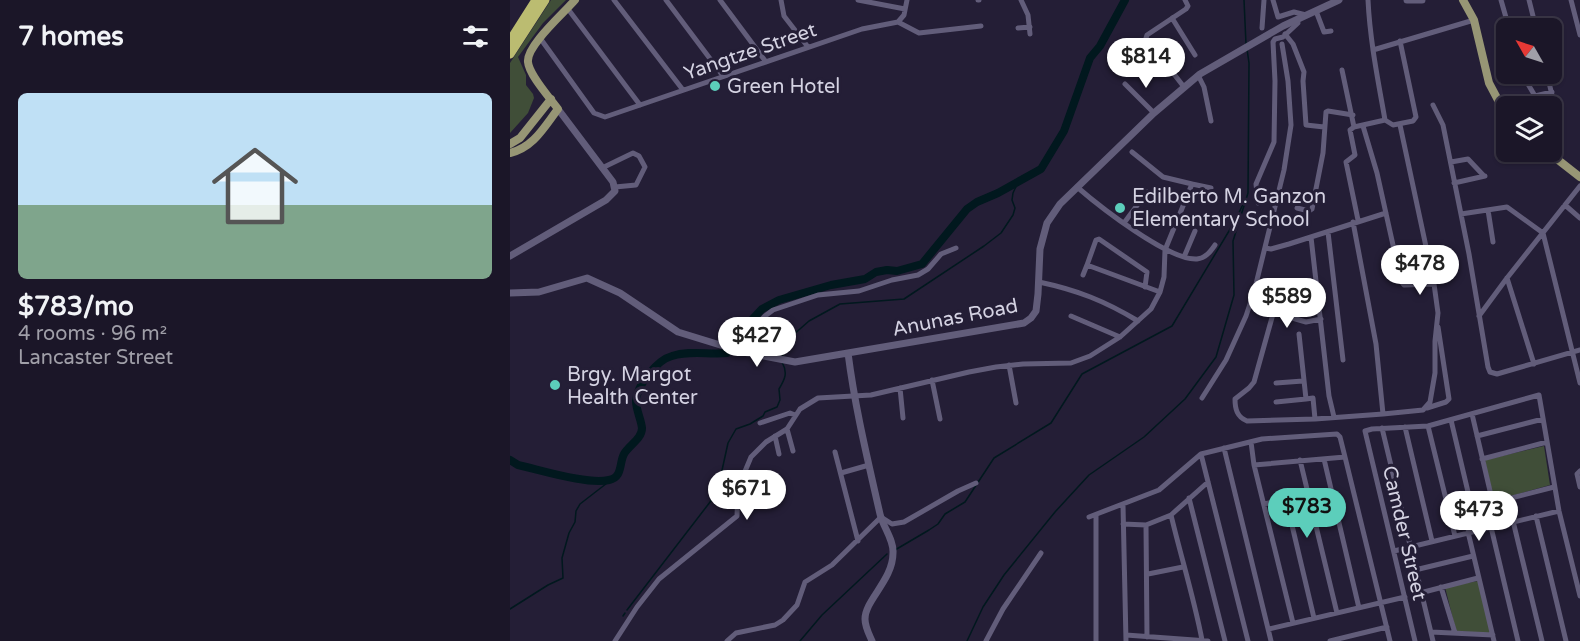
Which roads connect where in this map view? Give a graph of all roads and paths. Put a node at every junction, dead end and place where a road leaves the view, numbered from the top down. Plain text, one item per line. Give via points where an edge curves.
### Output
1 (536, 0) edge
2 (545, 0) edge
3 (575, 0) edge
4 (614, 0) edge
5 (666, 0) edge
6 (720, 0) edge
7 (781, 0) edge
8 (858, 0) edge
9 (907, 0) edge
10 (1021, 0) edge
11 (1185, 0) edge
12 (1264, 0) edge
13 (1273, 0) edge
14 (1339, 0) edge
15 (1368, 0) edge
16 (1407, 0) edge
17 (1422, 0) edge
18 (1463, 0) edge
19 (1501, 0) edge
20 (1529, 0) edge
21 (1571, 0) edge
22 (568, 9) junction
23 (1316, 11) junction
24 (905, 12) junction
25 (1306, 15) junction
26 (1172, 18) junction
27 (1506, 18) edge
28 (1534, 18) edge
29 (1297, 19) junction
30 (1474, 20) junction
31 (898, 22) junction
32 (981, 26) dead end
33 (1018, 28) dead end
34 (1262, 28) dead end
35 (1331, 31) dead end
36 (1580, 32) edge
37 (1285, 34) junction
38 (540, 38) junction
39 (510, 41) edge
40 (1400, 41) junction
41 (1282, 44) dead end
42 (808, 47) junction
43 (1373, 50) junction
44 (510, 54) edge
45 (1195, 56) dead end
46 (766, 62) junction
47 (1342, 70) dead end
48 (1199, 74) junction
49 (723, 76) junction
50 (1125, 84) dead end
51 (1528, 84) edge
52 (1550, 84) edge
53 (1184, 87) junction
54 (683, 90) junction
55 (1552, 92) junction
56 (1496, 96) edge
57 (1535, 96) joint
58 (1553, 96) edge
59 (551, 99) junction
60 (640, 105) junction
61 (1433, 105) dead end
62 (558, 109) junction
63 (1154, 113) junction
64 (1353, 115) junction
65 (537, 116) junction
66 (1386, 120) junction
67 (1211, 121) dead end
68 (547, 124) junction
69 (1400, 125) junction
70 (1363, 126) junction
71 (1354, 127) junction
72 (1324, 128) junction
73 (524, 134) junction
74 (533, 142) junction
75 (510, 144) edge
76 (1132, 152) dead end
77 (510, 153) edge
78 (1450, 162) junction
79 (1561, 162) edge
80 (602, 168) junction
81 (1580, 177) edge
82 (1454, 183) junction
83 (1192, 184) junction
84 (1580, 186) edge
85 (615, 187) junction
86 (1077, 187) junction
87 (1211, 189) dead end
88 (1147, 192) dead end
89 (1258, 203) dead end
90 (1565, 205) junction
91 (1135, 208) junction
92 (1297, 208) dead end
93 (1488, 210) junction
94 (1386, 213) junction
95 (1461, 214) junction
96 (1148, 218) dead end
97 (1580, 218) edge
98 (1356, 221) junction
99 (1124, 223) junction
100 (1196, 231) dead end
101 (1328, 232) junction
102 (1543, 233) junction
103 (1311, 237) junction
104 (1493, 242) dead end
105 (1215, 245) dead end
106 (956, 248) dead end
107 (1265, 248) junction
108 (1165, 250) junction
109 (510, 256) edge
110 (1184, 257) junction
111 (1087, 265) junction
112 (1083, 275) dead end
113 (1507, 278) junction
114 (1039, 282) junction
115 (1434, 284) junction
116 (1145, 287) junction
117 (1160, 292) junction
118 (510, 293) edge
119 (1071, 315) dead end
120 (1479, 316) junction
121 (1321, 319) junction
122 (1138, 321) junction
123 (1437, 323) junction
124 (1299, 334) dead end
125 (1120, 337) junction
126 (1580, 350) edge
127 (1572, 352) junction
128 (848, 353) junction
129 (774, 359) junction
130 (1343, 360) dead end
131 (1534, 364) junction
132 (1009, 365) junction
133 (933, 380) junction
134 (1303, 381) junction
135 (1276, 383) dead end
136 (1580, 383) edge
137 (900, 388) junction
138 (854, 397) junction
139 (1202, 398) dead end
140 (1306, 399) junction
141 (1016, 402) dead end
142 (1276, 402) dead end
143 (1427, 408) junction
144 (1383, 414) junction
145 (1472, 414) junction
146 (795, 415) junction
147 (1334, 417) junction
148 (903, 418) dead end
149 (940, 419) dead end
150 (1315, 419) junction
151 (1543, 419) junction
152 (1451, 420) junction
153 (760, 423) dead end
154 (1428, 426) junction
155 (1405, 427) junction
156 (1382, 428) junction
157 (787, 429) junction
158 (775, 436) junction
159 (1477, 436) junction
160 (1251, 442) junction
161 (1547, 442) junction
162 (1224, 448) junction
163 (793, 451) dead end
164 (835, 452) dead end
165 (780, 454) dead end
166 (1201, 454) junction
167 (1345, 457) junction
168 (1324, 459) junction
169 (1482, 459) junction
170 (1300, 460) junction
171 (869, 465) junction
172 (1254, 465) junction
173 (1580, 471) edge
174 (841, 473) junction
175 (1208, 482) junction
176 (976, 483) dead end
177 (1554, 487) junction
178 (1580, 487) edge
179 (1309, 495) junction
180 (1189, 498) junction
181 (1286, 500) junction
182 (1492, 503) junction
183 (1123, 504) junction
184 (1264, 504) junction
185 (1559, 511) junction
186 (1171, 514) junction
187 (1536, 516) junction
188 (881, 518) junction
189 (1513, 521) junction
190 (1123, 524) junction
191 (1146, 525) junction
192 (1498, 525) junction
193 (1491, 527) junction
194 (1477, 530) junction
195 (1468, 532) junction
196 (1455, 536) junction
197 (858, 541) junction
198 (1432, 541) junction
199 (1410, 547) junction
200 (1394, 551) junction
201 (1041, 553) dead end
202 (1473, 556) junction
203 (1183, 567) junction
204 (1415, 570) junction
205 (1148, 574) junction
206 (1478, 578) junction
207 (1442, 587) junction
208 (1420, 593) junction
209 (1580, 596) edge
210 (1405, 597) junction
211 (1380, 603) junction
212 (1359, 608) junction
213 (1337, 613) junction
214 (1314, 618) junction
215 (1293, 624) junction
216 (1387, 627) junction
217 (1269, 628) junction
218 (1431, 632) junction
219 (1455, 633) junction
220 (1148, 637) junction
221 (1126, 638) edge
222 (1494, 638) edge
223 (1202, 640) edge
224 (615, 641) edge
225 (727, 641) edge
226 (872, 641) edge
227 (986, 641) edge
228 (1096, 641) edge
229 (1208, 641) edge
230 (1226, 641) edge
231 (1248, 641) edge
232 (1271, 641) edge
233 (1330, 641) edge
234 (1390, 641) edge
235 (1415, 641) edge
236 (1433, 641) edge
237 (1518, 641) edge
238 (1542, 641) edge
239 (1566, 641) edge

1 - 39 highway
2 - 44 highway
3 - 22 main road
4 - 54 street
5 - 49 street
6 - 46 street
7 - 42 street via 784,16
8 - 24 street
9 - 24 street
10 - 33 street via 1030,30
11 - 26 street via 1188,8
12 - 34 street
13 - 25 street via 1278,17 1294,12
14 - 23 street, Anunas Road
15 - 43 street
16 - 17 street
18 - 30 main road
19 - 27 street
20 - 28 street
21 - 36 street
22 - 38 main road
22 - 60 street
23 - 25 street, Anunas Road
23 - 35 street via 1324,33
24 - 31 street
25 - 29 street, Anunas Road
26 - 45 street
26 - 53 street via 1146,38
29 - 37 street via 1298,25
29 - 48 street, Anunas Road
30 - 40 street
30 - 56 main road via 1489,83
31 - 32 street via 919,33
31 - 42 street, Yangtze Street
37 - 72 street via 1304,72 1306,125
37 - 89 street via 1272,42 1274,142 1256,184
38 - 59 main road via 529,51 528,63
38 - 60 street, Yangtze Street via 594,113 605,117
40 - 43 street
40 - 69 street via 1416,117
41 - 107 street via 1291,125
42 - 46 street, Yangtze Street
43 - 66 street
46 - 49 street, Yangtze Street
47 - 64 street
48 - 53 street, Anunas Road
48 - 67 street
49 - 54 street, Yangtze Street
50 - 63 street
51 - 57 street
52 - 55 street
53 - 63 street, Anunas Road
54 - 60 street, Yangtze Street
55 - 57 street
55 - 58 street
59 - 62 main road
59 - 65 main road
61 - 78 street via 1443,125
62 - 68 main road
62 - 80 street
63 - 86 street, Anunas Road
64 - 71 street
64 - 72 street via 1328,111
65 - 68 main road
65 - 73 main road
66 - 69 street
66 - 70 street
68 - 74 main road
69 - 115 street
70 - 71 street
70 - 94 street
71 - 98 street via 1350,130 1355,154 1346,162
72 - 92 street via 1312,209
73 - 74 main road
73 - 75 main road
74 - 77 main road
76 - 83 street via 1163,177
78 - 82 street
78 - 82 street via 1468,159 1485,176
79 - 81 main road
80 - 85 street
80 - 85 street via 633,153 639,156 645,167 636,184
82 - 95 street
83 - 87 street
83 - 108 street
84 - 90 street
85 - 109 street via 606,200
86 - 99 street
86 - 114 street, Anunas Road via 1047,223 1040,249
88 - 91 street
90 - 97 street
90 - 102 street
91 - 96 street
91 - 99 street
93 - 95 street
93 - 102 street via 1507,207
93 - 104 street
94 - 98 street
94 - 115 street via 1401,281 1404,285
95 - 120 street
98 - 101 street
98 - 144 street
99 - 108 street
100 - 110 street
101 - 103 street
101 - 130 street
102 - 113 street
102 - 127 street
103 - 107 street
103 - 121 street
105 - 110 street via 1203,257
106 - 129 street via 941,254 928,270 918,275 859,291 818,295 773,310 745,338
107 - 139 street via 1245,316 1226,360
108 - 110 street
108 - 117 street
111 - 112 street
111 - 116 street
111 - 116 street via 1099,239 1148,272
113 - 120 street
113 - 131 street
114 - 122 street via 1085,294
114 - 128 street, Anunas Road via 1036,311 1024,323
115 - 123 street
116 - 117 street
117 - 122 street via 1151,309
118 - 129 street, Anunas Road via 546,290 587,278 620,293 673,329
119 - 125 street
120 - 131 street via 1490,372 1497,374
121 - 147 street
121 - 150 street via 1306,322 1273,314 1254,382 1235,399 1238,413 1247,421
122 - 125 street
123 - 143 street via 1434,383
123 - 143 street via 1449,399
124 - 134 street
125 - 132 street via 1071,363
126 - 127 street
127 - 131 street
127 - 136 street
128 - 129 street, Anunas Road via 800,362
128 - 138 street
132 - 133 street
132 - 141 street
133 - 137 street
133 - 149 street
134 - 135 street
134 - 140 street
137 - 138 street
137 - 148 street
138 - 146 street via 818,398
138 - 171 street
140 - 142 street
140 - 150 street via 1313,398
143 - 144 street
144 - 147 street
145 - 151 street via 1539,395
145 - 152 street
145 - 159 street
146 - 153 street via 790,413
146 - 157 street
147 - 150 street
151 - 159 street
151 - 161 street
152 - 154 street
152 - 194 street
154 - 155 street
154 - 196 street
155 - 156 street
155 - 198 street
156 - 199 street
156 - 200 street, Camder Street via 1365,431
157 - 158 street
157 - 163 street
158 - 165 street
158 - 224 street via 747,465 738,488 737,516 659,579
159 - 169 street
160 - 162 street
160 - 167 street via 1336,434
160 - 172 street
161 - 169 street
161 - 177 street
162 - 166 street
162 - 217 street
164 - 174 street
166 - 175 street
166 - 183 street via 1159,490
167 - 168 street
167 - 211 street
168 - 170 street
168 - 212 street
169 - 182 street
170 - 172 street
170 - 179 street
171 - 174 street
171 - 188 street
172 - 184 street
173 - 178 street
174 - 197 street
175 - 180 street
175 - 231 street
176 - 188 street via 899,524
177 - 182 street
177 - 185 street
179 - 181 street
179 - 213 street
180 - 186 street
180 - 230 street
181 - 184 street
181 - 214 street
182 - 192 street
183 - 190 street
183 - 228 street via 1093,516
184 - 215 street
185 - 187 street
185 - 209 street
186 - 191 street
186 - 203 street
187 - 189 street
187 - 239 street
188 - 197 street
188 - 226 street via 893,555 886,580 866,615
189 - 192 street
189 - 238 street
190 - 191 street
190 - 221 street
191 - 205 street
192 - 193 street
193 - 194 street
193 - 237 street
194 - 195 street
195 - 196 street
195 - 202 street
196 - 198 street
197 - 225 street via 832,565 805,582 797,605 783,620 736,633
198 - 199 street
199 - 200 street
199 - 204 street
200 - 210 street, Camder Street
201 - 227 street
202 - 204 street
202 - 206 street
203 - 205 street
203 - 223 street
204 - 208 street
205 - 220 street
206 - 207 street
206 - 222 street
207 - 208 street
207 - 219 street
208 - 218 street
210 - 211 street
210 - 235 street, Camder Street
211 - 212 street
211 - 216 street
212 - 213 street
213 - 214 street
214 - 215 street
215 - 217 street
216 - 233 street
216 - 234 street
217 - 232 street
218 - 219 street
218 - 236 street
219 - 222 street
220 - 221 street
220 - 223 street
223 - 229 street

